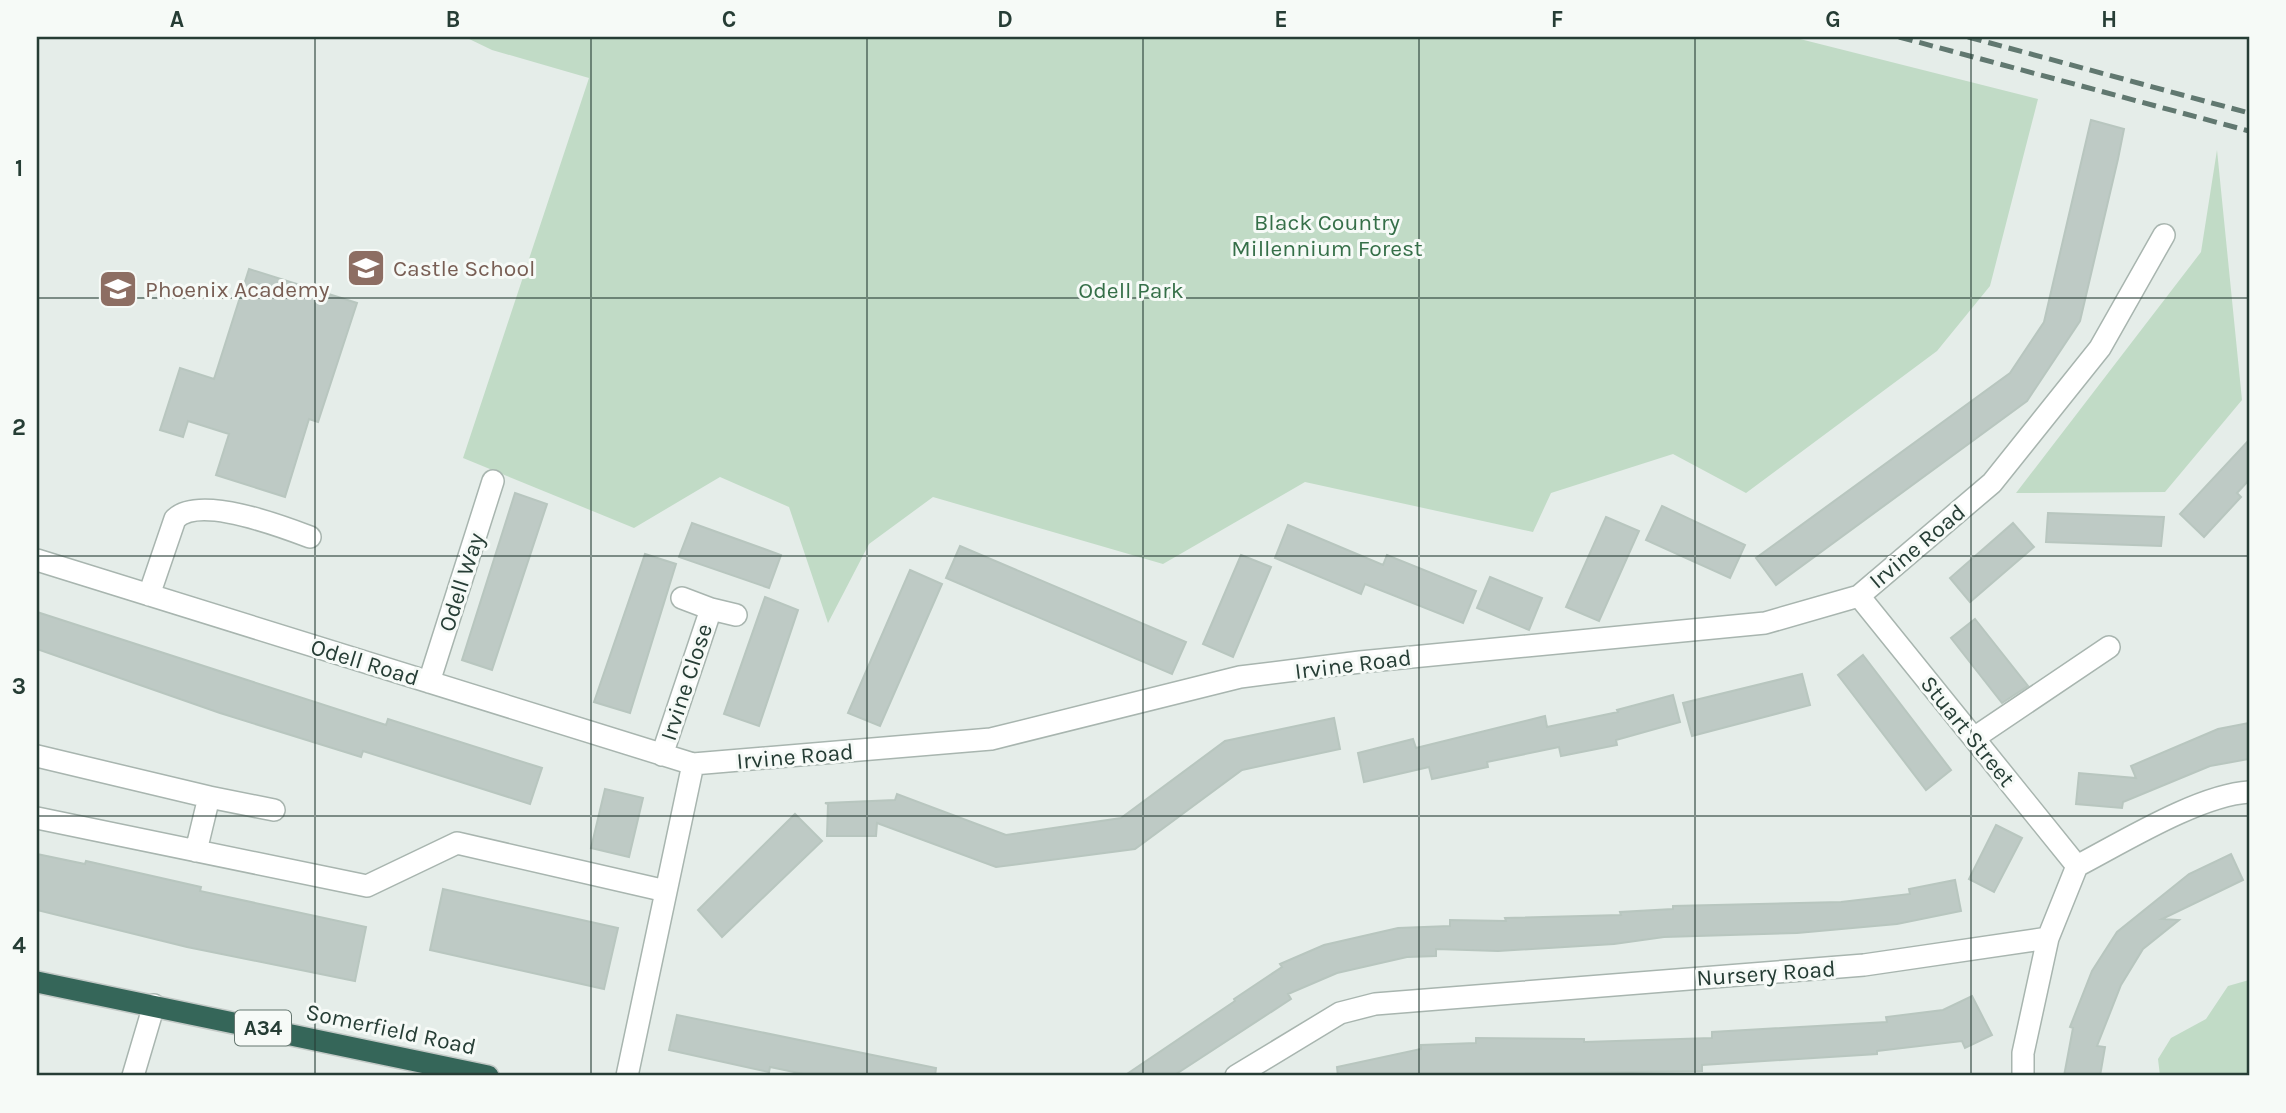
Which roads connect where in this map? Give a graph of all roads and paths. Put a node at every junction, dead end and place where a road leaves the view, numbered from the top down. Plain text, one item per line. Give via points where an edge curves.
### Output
1 (2164, 235) dead end
2 (493, 481) dead end
3 (310, 537) dead end
4 (37, 560) edge
5 (149, 595) junction
6 (1859, 596) junction
7 (682, 598) dead end
8 (711, 609) junction
9 (736, 615) dead end
10 (2109, 647) dead end
11 (429, 682) junction
12 (1974, 738) junction
13 (662, 755) junction
14 (37, 756) edge
15 (693, 764) junction
16 (2249, 792) edge
17 (209, 797) junction
18 (274, 810) dead end
19 (37, 817) edge
20 (196, 851) junction
21 (2077, 866) junction
22 (666, 891) junction
23 (2048, 938) junction
24 (37, 982) edge
25 (154, 1005) junction
26 (133, 1076) edge
27 (488, 1076) edge
28 (627, 1076) edge
29 (1236, 1076) edge
30 (2023, 1076) edge

1 - 6 street, Irvine Road via 2100,348 1992,483
2 - 11 street, Odell Way
3 - 5 street via 272,522 201,508 182,512 175,519
4 - 5 street, Odell Road
5 - 11 street, Odell Road
6 - 12 street, Stuart Street
6 - 15 street, Irvine Road via 1765,623 1240,677 991,739
7 - 8 street, Irvine Close
8 - 9 street, Irvine Close
8 - 13 street, Irvine Close
10 - 12 street
11 - 13 street, Odell Road
12 - 21 street, Stuart Street
13 - 15 street, Odell Road
14 - 17 street
15 - 22 street
16 - 21 street via 2171,817
17 - 18 street
17 - 20 street
19 - 20 street
20 - 22 street via 367,886 457,843
21 - 23 street
22 - 28 street
23 - 29 street, Nursery Road via 1864,965 1375,1004 1340,1013
23 - 30 street via 2023,1054
24 - 25 highway, Somerfield Road / A34
25 - 26 street
25 - 27 highway, Somerfield Road / A34

